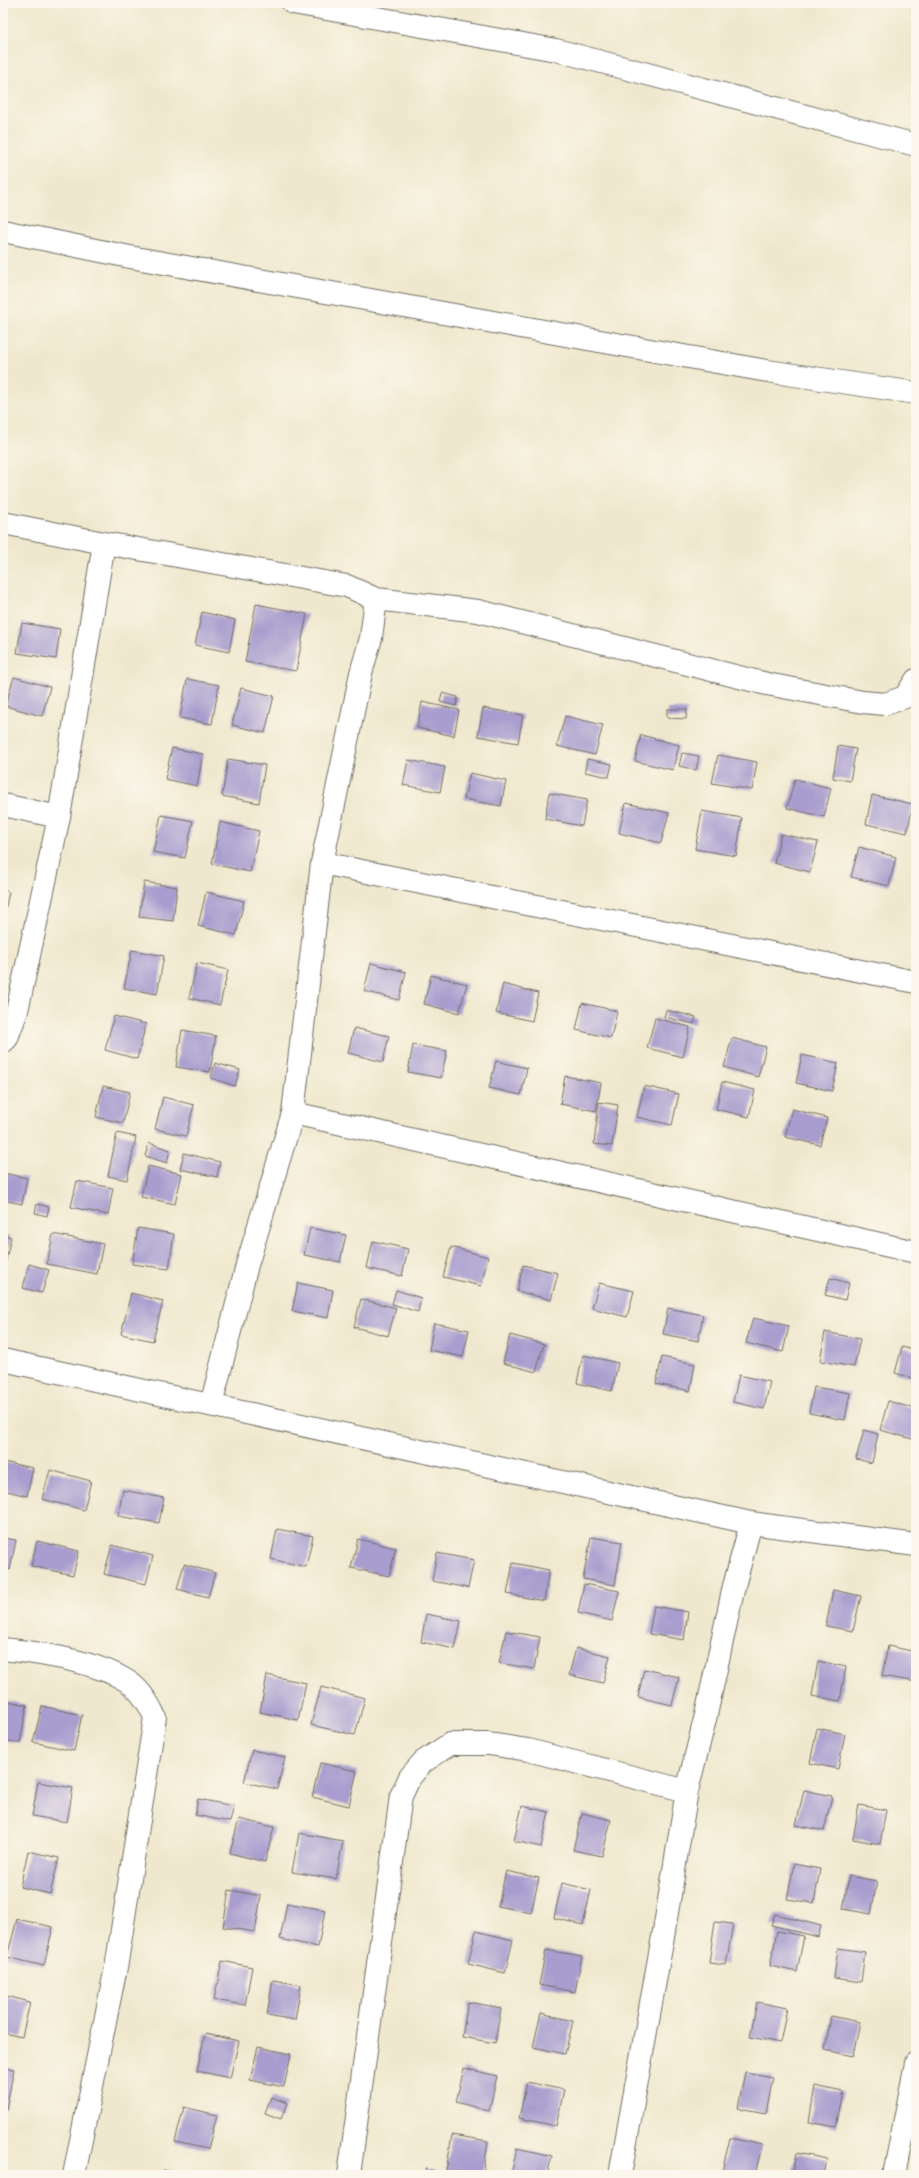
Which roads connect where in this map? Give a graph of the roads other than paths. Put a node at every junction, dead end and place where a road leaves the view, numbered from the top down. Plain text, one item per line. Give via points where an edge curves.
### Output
1 (294, 3) edge
2 (916, 145) edge
3 (3, 231) edge
4 (916, 393) edge
5 (3, 523) edge
6 (104, 543) junction
7 (376, 599) junction
8 (916, 680) edge
9 (3, 805) edge
10 (59, 817) junction
11 (322, 864) junction
12 (916, 982) edge
13 (3, 1042) edge
14 (293, 1113) junction
15 (916, 1252) edge
16 (3, 1360) edge
17 (210, 1405) junction
18 (751, 1523) junction
19 (916, 1545) edge
20 (3, 1649) edge
21 (687, 1791) junction
22 (916, 2063) edge
23 (74, 2175) edge
24 (349, 2175) edge
25 (620, 2175) edge
26 (894, 2175) edge

1 - 2 street via 556,50
3 - 4 street via 130,257 689,356
5 - 6 street
6 - 7 street via 347,586
6 - 10 street
7 - 8 street via 478,611 767,684 863,702 885,704 905,697
7 - 11 street via 371,638 361,673
9 - 10 street
10 - 13 street via 18,1012
11 - 12 street
11 - 14 street
14 - 15 street
14 - 17 street via 247,1265
16 - 17 street
17 - 18 street
18 - 19 street
18 - 21 street
20 - 23 street via 35,1653 99,1668 127,1680 136,1688 155,1717 117,1962
21 - 24 street via 528,1750 489,1744 450,1744 423,1762 410,1777 401,1796
21 - 25 street
22 - 26 street

